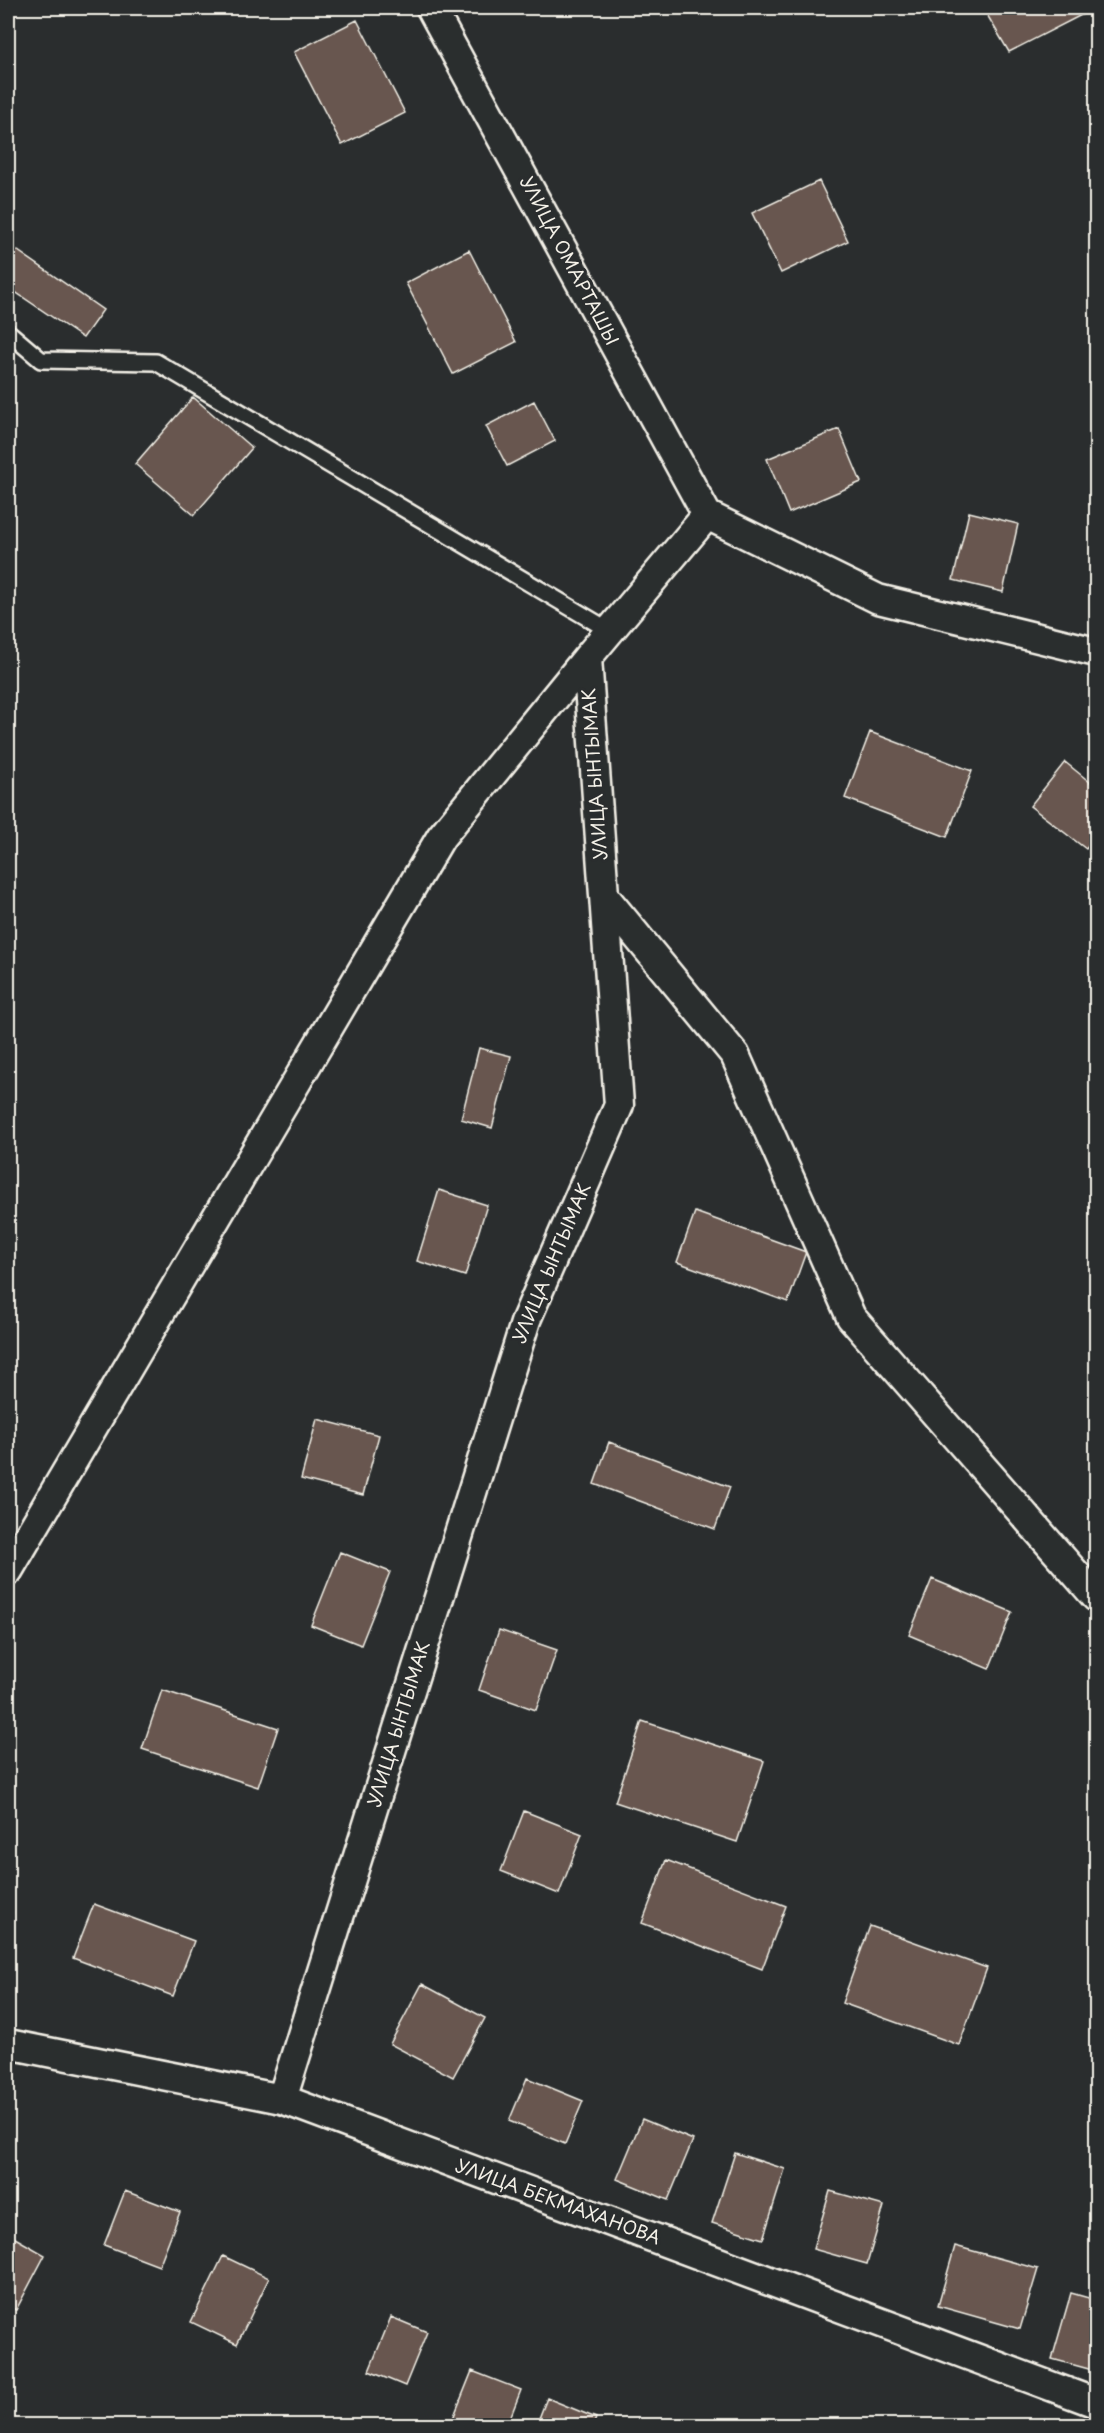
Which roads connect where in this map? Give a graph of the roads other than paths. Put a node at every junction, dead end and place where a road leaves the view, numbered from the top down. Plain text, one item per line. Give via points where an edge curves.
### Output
1 (432, 8) edge
2 (8, 332) edge
3 (707, 515) junction
4 (610, 630) junction
5 (1096, 652) edge
6 (586, 658) junction
7 (604, 896) junction
8 (8, 1571) edge
9 (1096, 1597) edge
10 (8, 2044) edge
11 (282, 2099) junction
12 (1096, 2403) edge

1 - 3 street, УЛИЦА ОМАРТАШЫ
2 - 4 lane via 41,360 156,362
3 - 4 street
3 - 5 street via 878,599
4 - 6 street
6 - 7 street, УЛИЦА ЫНТЫМАК
6 - 8 street via 441,837
7 - 9 street via 735,1055 851,1317
7 - 11 street, УЛИЦА ЫНТЫМАК via 620,1105 526,1320
10 - 11 street, УЛИЦА БЕКМАХАНОВА
11 - 12 street, УЛИЦА БЕКМАХАНОВА

